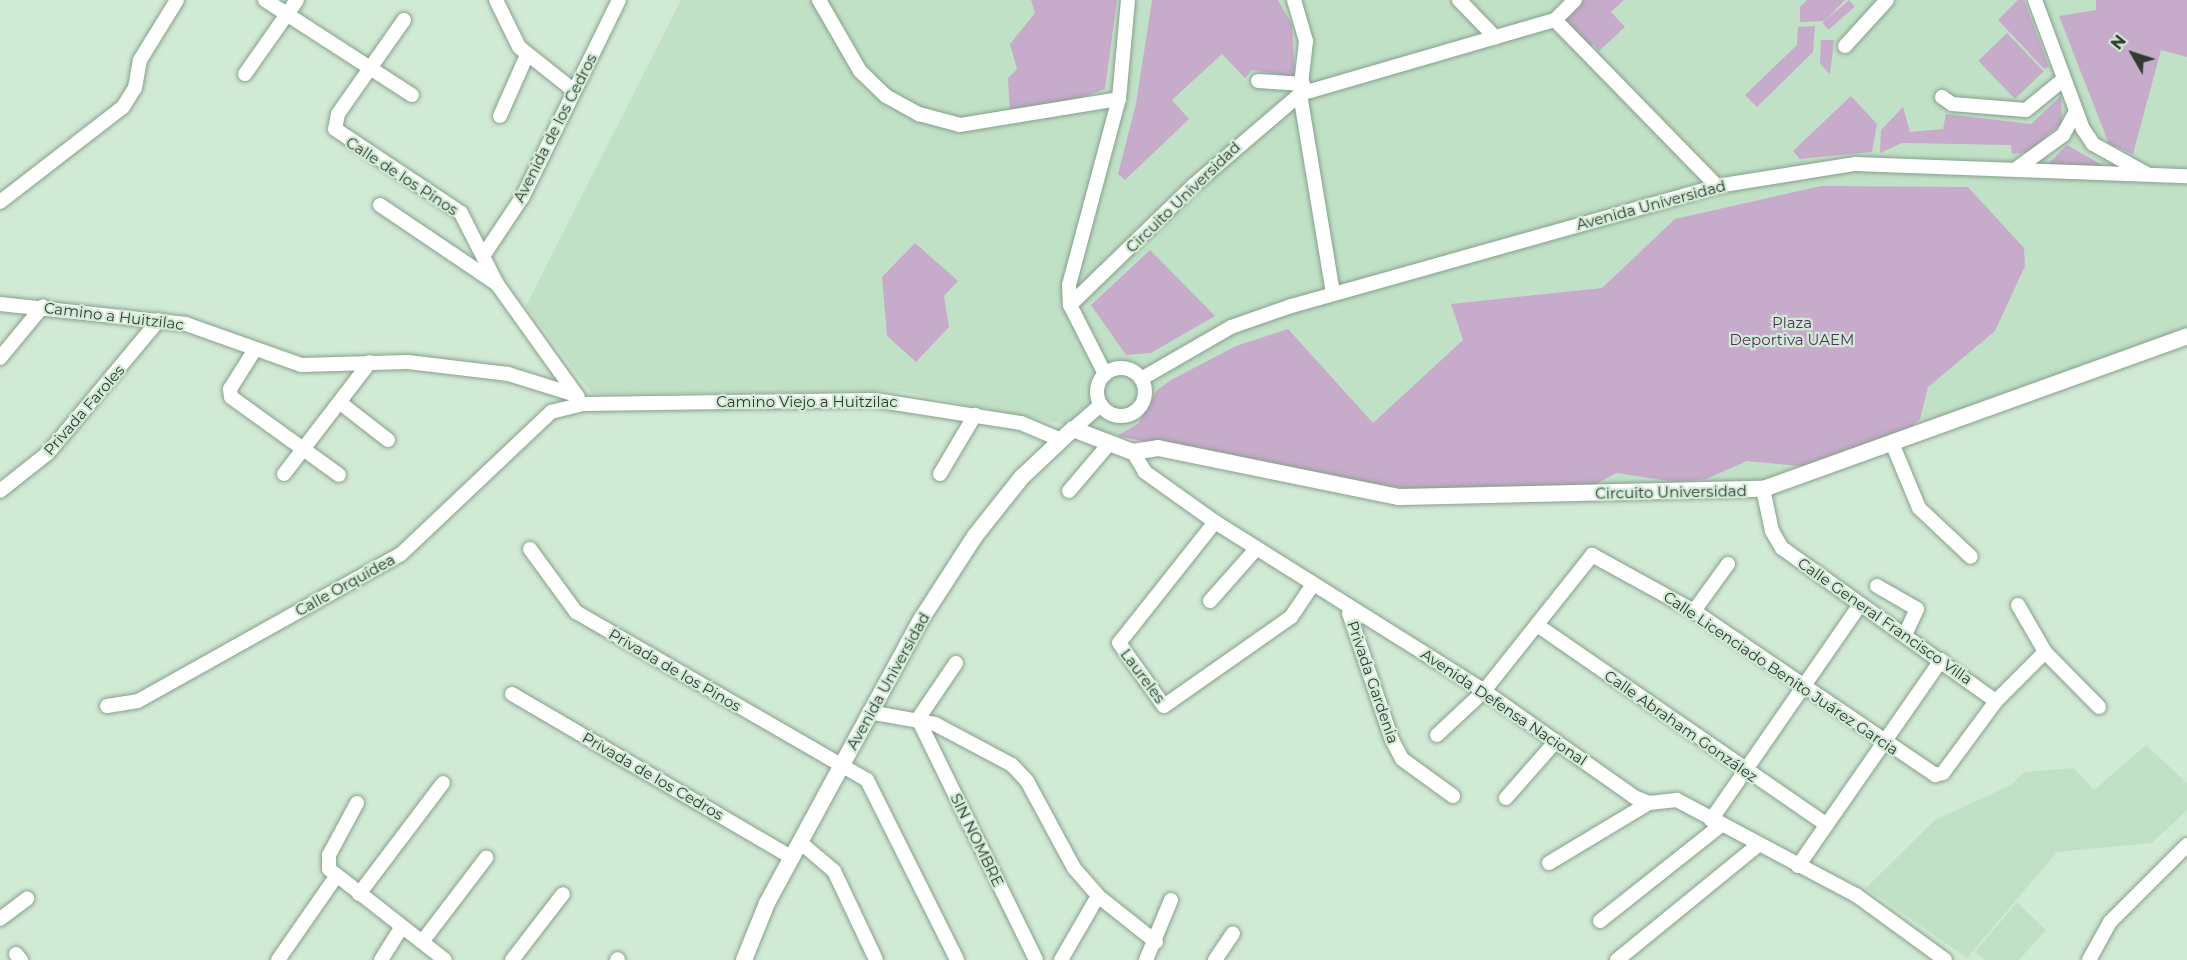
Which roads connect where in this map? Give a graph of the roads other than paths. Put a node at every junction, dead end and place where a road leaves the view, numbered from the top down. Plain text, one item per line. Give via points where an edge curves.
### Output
1 (177, 0) edge
2 (265, 0) edge
3 (297, 0) edge
4 (496, 0) edge
5 (619, 0) edge
6 (819, 0) edge
7 (1128, 0) edge
8 (1294, 0) edge
9 (1459, 0) edge
10 (1575, 0) edge
11 (1887, 0) edge
12 (2034, 0) edge
13 (287, 15) junction
14 (404, 20) dead end
15 (1555, 21) junction
16 (1495, 37) junction
17 (1845, 46) dead end
18 (527, 55) junction
19 (370, 69) junction
20 (245, 74) dead end
21 (2064, 79) junction
22 (1258, 81) dead end
23 (1302, 89) junction
24 (573, 90) junction
25 (412, 95) dead end
26 (1942, 97) dead end
27 (1119, 99) junction
28 (2076, 112) junction
29 (500, 116) dead end
30 (2014, 171) junction
31 (2147, 174) junction
32 (2187, 176) edge
33 (1717, 186) junction
34 (0, 202) edge
35 (380, 205) dead end
36 (485, 253) junction
37 (497, 284) junction
38 (1333, 293) junction
39 (0, 304) edge
40 (1070, 305) junction
41 (43, 306) junction
42 (159, 320) junction
43 (2187, 337) edge
44 (254, 351) junction
45 (0, 358) edge
46 (370, 362) junction
47 (1105, 374) junction
48 (1141, 379) junction
49 (580, 399) junction
50 (343, 405) junction
51 (1101, 405) junction
52 (975, 415) junction
53 (1067, 434) junction
54 (388, 440) dead end
55 (1892, 443) junction
56 (1109, 444) junction
57 (305, 451) junction
58 (1133, 452) junction
59 (284, 474) dead end
60 (940, 474) dead end
61 (339, 475) dead end
62 (1763, 489) junction
63 (0, 491) edge
64 (1069, 491) dead end
65 (1215, 522) junction
66 (530, 549) dead end
67 (1256, 549) junction
68 (1971, 557) dead end
69 (1728, 564) dead end
70 (1313, 584) junction
71 (1877, 586) dead end
72 (1210, 601) dead end
73 (1860, 605) junction
74 (2018, 605) dead end
75 (1694, 611) junction
76 (1348, 613) dead end
77 (1537, 625) junction
78 (1905, 635) junction
79 (2045, 652) junction
80 (1941, 660) junction
81 (956, 663) dead end
82 (1804, 687) junction
83 (1484, 691) junction
84 (512, 694) dead end
85 (1996, 701) junction
86 (107, 706) dead end
87 (2099, 707) dead end
88 (869, 712) junction
89 (918, 719) junction
90 (1437, 735) dead end
91 (1556, 741) junction
92 (1884, 741) junction
93 (842, 767) junction
94 (1745, 771) junction
95 (443, 783) dead end
96 (1453, 796) dead end
97 (1506, 798) dead end
98 (357, 803) dead end
99 (1649, 803) junction
100 (1716, 823) junction
101 (1827, 825) junction
102 (1758, 845) junction
103 (2187, 845) edge
104 (797, 851) junction
105 (486, 858) dead end
106 (1549, 863) dead end
107 (1798, 866) junction
108 (332, 873) junction
109 (359, 894) junction
110 (563, 894) dead end
111 (1098, 896) junction
112 (27, 899) dead end
113 (1171, 900) dead end
114 (0, 919) edge
115 (1600, 921) dead end
116 (402, 927) junction
117 (1233, 933) dead end
118 (422, 942) junction
119 (1156, 942) junction
120 (2091, 958) edge
121 (278, 960) edge
122 (381, 960) edge
123 (445, 960) edge
124 (512, 960) edge
125 (744, 960) edge
126 (876, 960) edge
127 (957, 960) edge
128 (1036, 960) edge
129 (1061, 960) edge
130 (1146, 960) edge
131 (1215, 960) edge
132 (1617, 960) edge
133 (1945, 960) edge

1 - 34 street via 140,60 135,88 114,115
2 - 13 street
3 - 13 street
4 - 18 street
5 - 24 street, Avenida de los Cedros
6 - 27 street via 860,71 886,96 919,114 960,125
7 - 27 street
8 - 23 street via 1306,41
9 - 16 street
10 - 15 street
11 - 17 street
12 - 21 street
13 - 19 street
13 - 20 street
14 - 19 street
15 - 16 street, Circuito Universidad
15 - 33 street
16 - 23 street, Circuito Universidad
18 - 24 street
18 - 29 street
19 - 25 street
19 - 36 street, Calle de los Pinos via 338,114 335,129 456,208
21 - 26 street via 2026,110 1952,104
21 - 28 street
22 - 23 street
23 - 38 street
23 - 40 street, Circuito Universidad via 1202,177
24 - 36 street, Avenida de los Cedros via 523,196
27 - 40 street via 1074,249
28 - 30 street via 2062,135
28 - 31 street via 2093,144
30 - 31 street, Avenida Universidad
30 - 33 street, Avenida Universidad via 1855,164
31 - 32 street, Avenida Universidad
33 - 38 street, Avenida Universidad
35 - 37 street
36 - 37 street, Calle de los Pinos
37 - 49 street, Calle de los Pinos
38 - 48 street, Avenida Universidad via 1231,327
39 - 41 street, Camino a Huitzilac
40 - 47 street
41 - 42 street, Camino a Huitzilac
41 - 45 street
42 - 44 street, Camino a Huitzilac
42 - 63 street, Privada Faroles via 48,453
43 - 55 street, Circuito Universidad
44 - 46 street, Camino a Huitzilac via 302,365
44 - 57 street via 229,393
46 - 49 street, Camino a Huitzilac via 508,374
46 - 50 street
47 - 48 street via 1120,368
47 - 51 street via 1097,388
48 - 51 street via 1142,403 1130,414 1114,415
49 - 52 street, Camino Viejo a Huitzilac via 875,400
49 - 86 street, Calle Orquídea via 535,422 401,554 138,701
50 - 54 street
50 - 57 street
51 - 53 street
52 - 53 street, Camino Viejo a Huitzilac
52 - 60 street
53 - 56 street
53 - 88 street, Avenida Universidad via 975,536
55 - 62 street, Circuito Universidad
55 - 68 street via 1919,508
56 - 58 street
56 - 64 street
57 - 59 street
57 - 61 street
58 - 62 street, Circuito Universidad via 1158,448 1399,497
58 - 65 street, Avenida Defensa Nacional via 1145,472
62 - 73 street, Calle General Francisco Villa via 1775,540
65 - 67 street, Avenida Defensa Nacional
65 - 70 street, Laureles via 1119,643 1164,706 1291,617
66 - 93 street, Privada de los Pinos via 576,612
67 - 70 street, Avenida Defensa Nacional
67 - 72 street
69 - 75 street
70 - 83 street, Avenida Defensa Nacional
71 - 78 street via 1917,609
73 - 78 street, Calle General Francisco Villa
73 - 82 street
74 - 79 street
75 - 77 street, Calle Licenciado Benito Juárez Garcia via 1592,555
75 - 82 street, Calle Licenciado Benito Juárez Garcia
76 - 96 street, Privada Gardenia via 1402,759
77 - 83 street
77 - 94 street, Calle Abraham González
78 - 80 street, Calle General Francisco Villa
79 - 85 street
79 - 87 street
80 - 85 street, Calle General Francisco Villa
80 - 92 street
81 - 89 street
82 - 92 street, Calle Licenciado Benito Juárez Garcia
82 - 94 street
83 - 90 street
83 - 91 street, Avenida Defensa Nacional
84 - 104 street, Privada de los Cedros
85 - 92 street, Calle Licenciado Benito Juárez Garcia via 1938,776
88 - 89 street
88 - 93 street, Avenida Universidad
89 - 111 street via 1012,765 1027,781 1074,868
89 - 128 street, SIN NOMBRE
91 - 97 street
91 - 99 street, Avenida Defensa Nacional
92 - 101 street
93 - 104 street, Avenida Universidad
93 - 127 street via 867,780
94 - 100 street
94 - 101 street, Calle Abraham González
95 - 109 street
98 - 108 street via 329,855
99 - 100 street via 1670,797
99 - 106 street
100 - 102 street
100 - 115 street
101 - 107 street
102 - 107 street
102 - 132 street
103 - 120 street via 2110,922
104 - 125 street, Avenida Universidad via 767,903
104 - 126 street via 834,871
105 - 118 street
107 - 133 street via 1856,895
108 - 109 street
108 - 121 street
109 - 116 street
110 - 124 street
111 - 119 street
111 - 129 street
112 - 114 street
113 - 119 street
116 - 118 street
116 - 122 street
117 - 131 street
118 - 123 street
119 - 130 street

